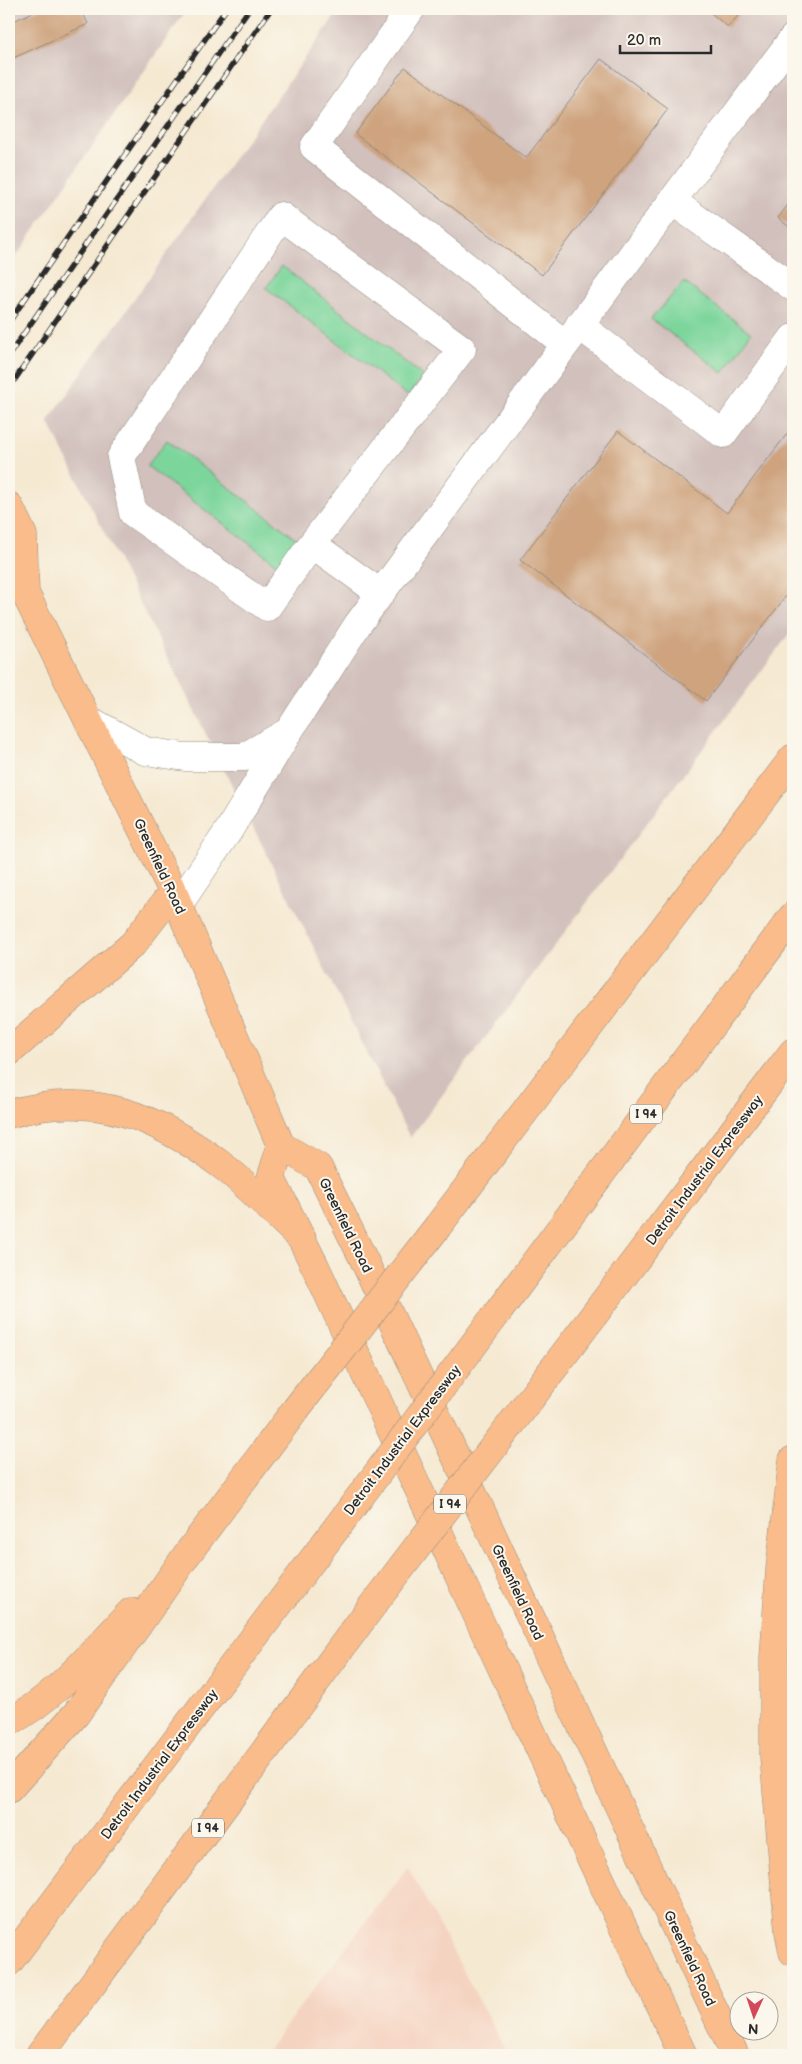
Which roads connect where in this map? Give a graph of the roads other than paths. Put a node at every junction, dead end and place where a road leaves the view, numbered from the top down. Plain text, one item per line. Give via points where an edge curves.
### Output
1 (412, 9) edge
2 (793, 38) edge
3 (672, 200) junction
4 (793, 287) edge
5 (572, 335) junction
6 (793, 338) edge
7 (9, 506) edge
8 (312, 544) junction
9 (17, 585) edge
10 (380, 593) junction
11 (89, 720) junction
12 (289, 730) junction
13 (793, 758) edge
14 (176, 898) junction
15 (793, 916) edge
16 (9, 1052) edge
17 (793, 1052) edge
18 (9, 1114) edge
19 (281, 1146) junction
20 (302, 1239) junction
21 (793, 1460) edge
22 (188, 1554) junction
23 (9, 1722) edge
24 (9, 1789) edge
25 (793, 1952) edge
26 (9, 1962) edge
27 (40, 2055) edge
28 (684, 2055) edge
29 (735, 2055) edge

1 - 5 lane via 314,147
2 - 3 lane
3 - 4 lane
3 - 5 lane
5 - 6 lane via 723,434
5 - 10 lane
7 - 9 main road, Greenfield Road via 22,535
8 - 8 lane via 267,607 133,513 121,457 281,216 462,349
8 - 10 lane
9 - 11 main road, Greenfield Road
10 - 12 lane
11 - 12 lane via 145,751 185,757 244,758
11 - 14 main road, Greenfield Road
12 - 14 lane via 229,830
13 - 22 main road, bridge
14 - 16 main road via 133,944
14 - 19 main road, Greenfield Road
15 - 26 main road, Detroit Industrial Expressway / I 94, bridge
17 - 27 main road, Detroit Industrial Expressway / I 94, bridge via 375,1602
18 - 20 main road via 28,1108 87,1104 133,1114 160,1125 224,1167
19 - 20 main road via 271,1178
19 - 29 main road, Greenfield Road via 318,1167 322,1175
20 - 28 main road
21 - 25 main road via 776,1619 774,1757
22 - 23 main road via 56,1689 28,1712
22 - 24 main road via 76,1714

